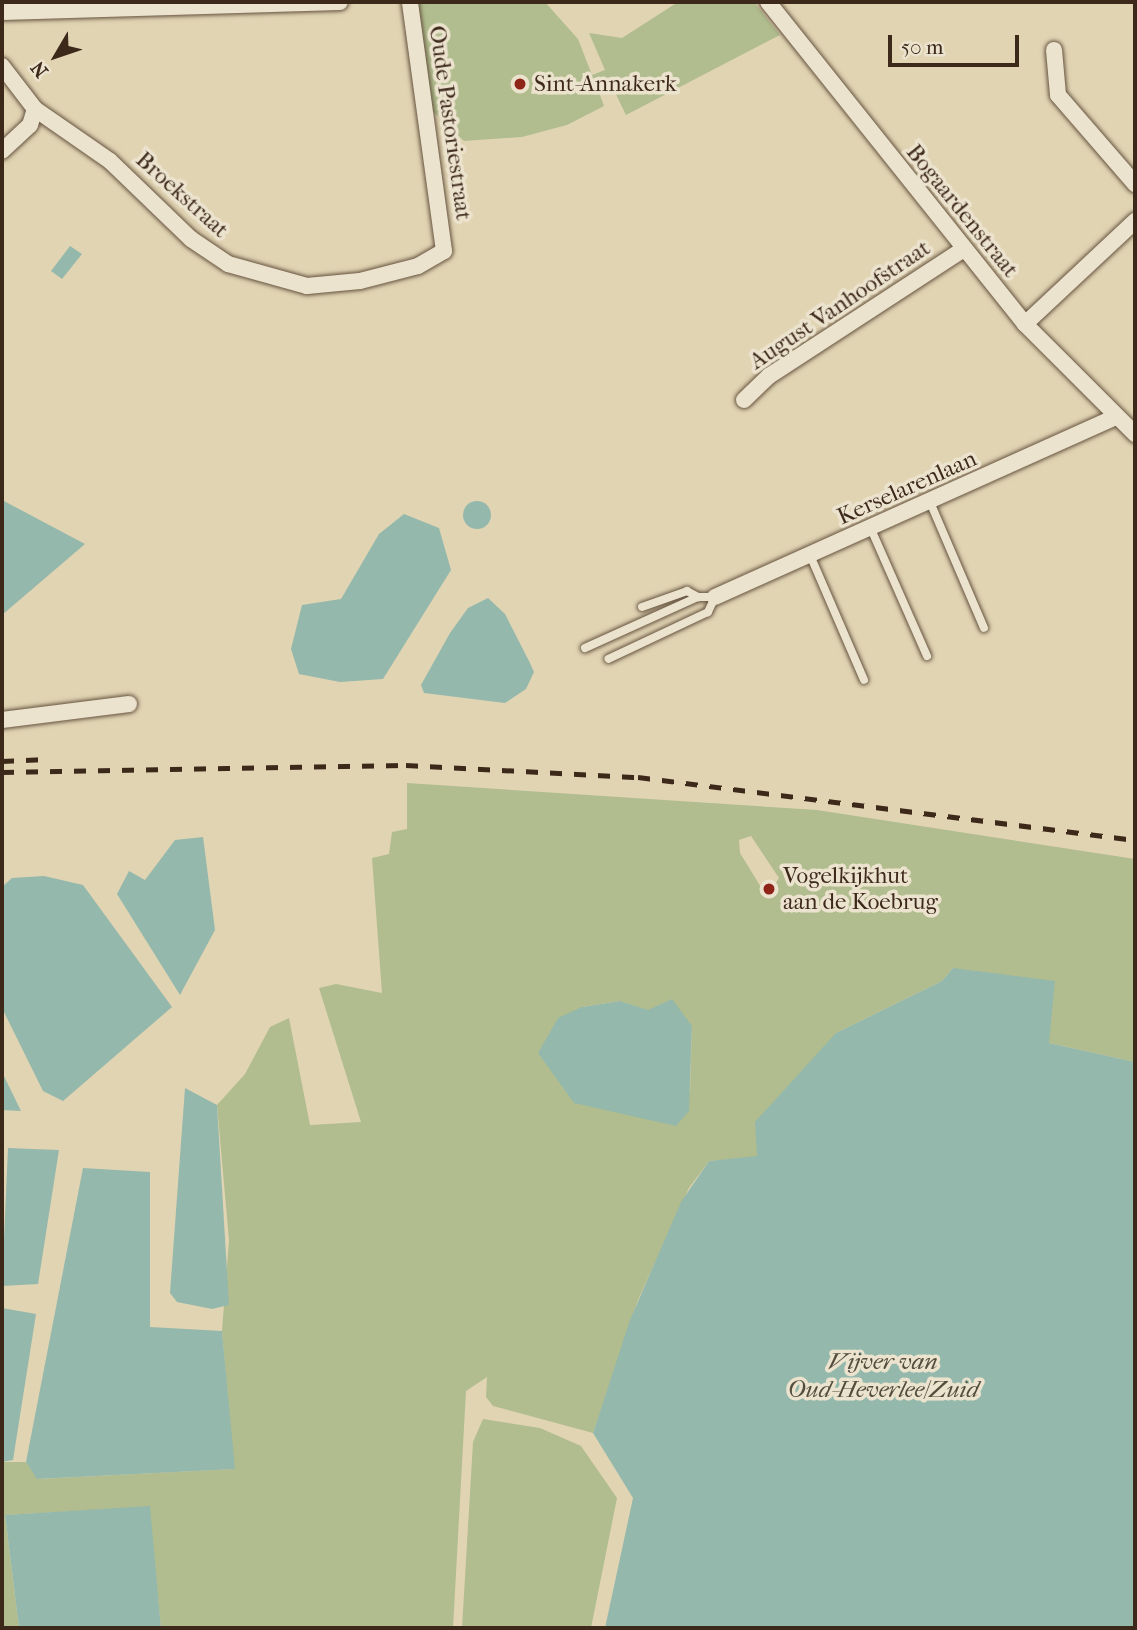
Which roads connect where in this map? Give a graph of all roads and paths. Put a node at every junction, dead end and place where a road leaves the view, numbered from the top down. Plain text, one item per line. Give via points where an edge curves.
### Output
1 (341, 2) edge
2 (410, 2) edge
3 (768, 2) edge
4 (2, 12) edge
5 (1054, 50) dead end
6 (2, 66) edge
7 (35, 109) junction
8 (2, 151) edge
9 (1135, 184) edge
10 (1135, 221) edge
11 (964, 249) junction
12 (444, 251) joint
13 (1025, 324) junction
14 (744, 400) dead end
15 (1116, 417) junction
16 (1135, 435) edge
17 (930, 502) junction
18 (871, 529) junction
19 (810, 555) junction
20 (706, 597) junction
21 (642, 607) dead end
22 (984, 628) dead end
23 (585, 648) dead end
24 (927, 656) dead end
25 (608, 659) dead end
26 (864, 680) dead end
27 (129, 705) dead end
28 (2, 720) edge

1 - 4 street
2 - 12 street, Oude Pastoriestraat
3 - 11 street, Bogaardenstraat
5 - 9 street via 1058,95
6 - 7 street, Broekstraat
7 - 8 street via 30,125
7 - 12 street, Broekstraat via 110,160 191,239 249,274 307,286 360,281 418,266
10 - 13 street
11 - 13 street, Bogaardenstraat
11 - 14 street, August Vanhoofstraat via 769,376
13 - 15 street, Bogaardenstraat
15 - 16 street, Bogaardenstraat
15 - 17 street, Kerselarenlaan
17 - 18 street, Kerselarenlaan
17 - 22 lane
18 - 19 street, Kerselarenlaan
18 - 24 lane
19 - 20 street, Kerselarenlaan
19 - 26 lane
20 - 21 lane via 687,591
20 - 23 lane
20 - 25 lane via 708,612
27 - 28 street

